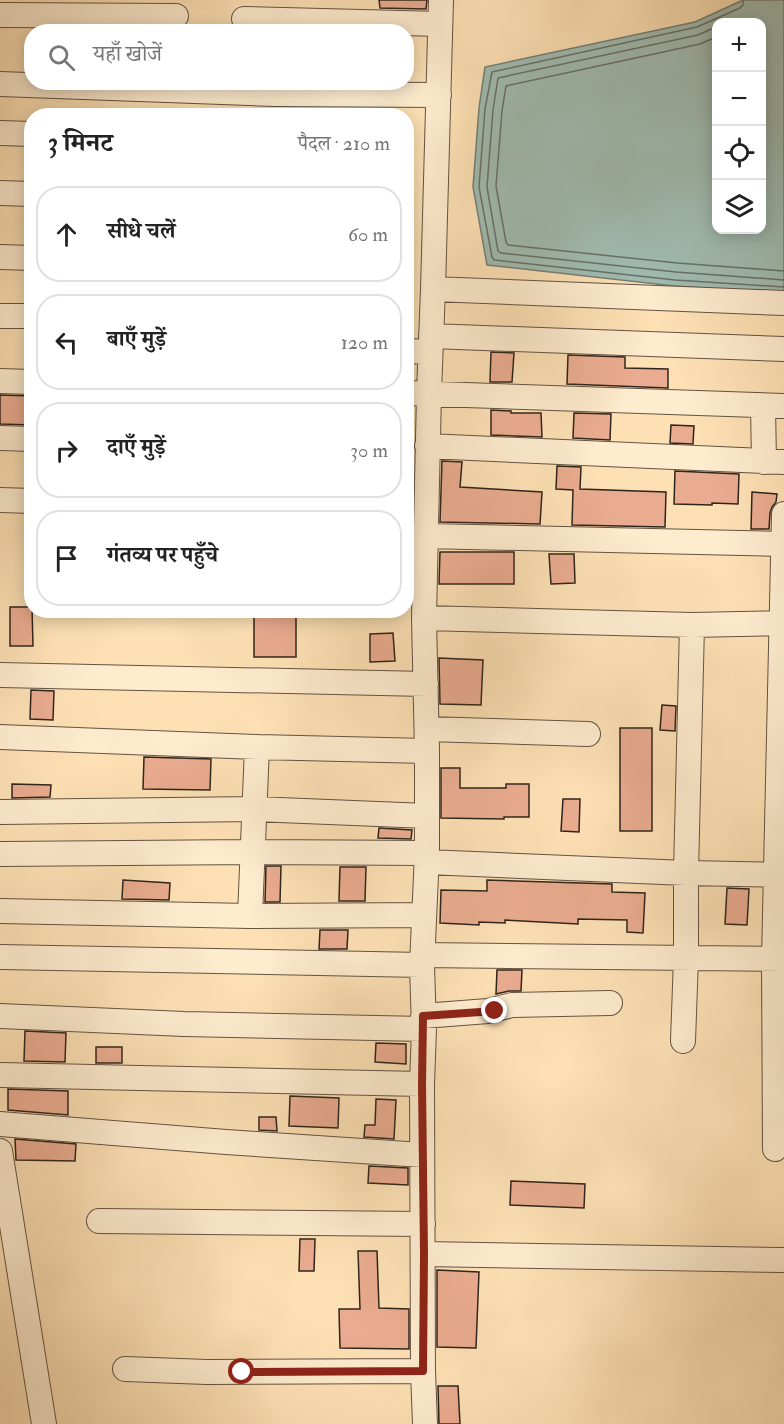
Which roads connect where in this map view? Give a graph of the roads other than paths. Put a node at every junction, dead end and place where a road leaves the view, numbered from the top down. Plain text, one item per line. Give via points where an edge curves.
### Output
1 (67, 8) edge
2 (441, 12) edge
3 (0, 15) edge
4 (176, 16) dead end
5 (244, 19) dead end
6 (0, 84) edge
7 (24, 86) edge
8 (78, 90) edge
9 (439, 95) junction
10 (274, 105) edge
11 (0, 134) edge
12 (24, 134) edge
13 (0, 193) edge
14 (24, 194) edge
15 (0, 257) edge
16 (24, 258) edge
17 (433, 289) junction
18 (784, 303) edge
19 (0, 316) edge
20 (24, 316) edge
21 (422, 346) edge
22 (784, 349) edge
23 (0, 381) edge
24 (24, 382) edge
25 (418, 393) edge
26 (774, 406) edge
27 (0, 438) edge
28 (24, 439) edge
29 (428, 446) junction
30 (774, 462) edge
31 (0, 500) edge
32 (24, 501) edge
33 (784, 514) edge
34 (426, 536) junction
35 (783, 544) edge
36 (424, 618) junction
37 (781, 623) junction
38 (692, 625) junction
39 (0, 675) edge
40 (426, 684) junction
41 (588, 734) dead end
42 (0, 737) edge
43 (427, 740) junction
44 (257, 747) junction
45 (255, 810) junction
46 (0, 812) edge
47 (427, 816) junction
48 (252, 852) junction
49 (0, 854) edge
50 (427, 858) junction
51 (686, 873) junction
52 (780, 876) edge
53 (0, 912) edge
54 (424, 915) junction
55 (250, 916) junction
56 (0, 957) edge
57 (686, 958) junction
58 (779, 959) edge
59 (422, 960) junction
60 (610, 1003) dead end
61 (0, 1016) edge
62 (423, 1022) junction
63 (683, 1041) dead end
64 (0, 1075) edge
65 (422, 1084) junction
66 (0, 1124) edge
67 (775, 1149) dead end
68 (0, 1151) edge
69 (422, 1155) junction
70 (99, 1221) dead end
71 (423, 1224) junction
72 (424, 1254) junction
73 (784, 1260) edge
74 (125, 1369) dead end
75 (423, 1371) junction
76 (44, 1424) edge
77 (425, 1424) edge

1 - 3 street
1 - 4 street
2 - 5 street
2 - 9 street
6 - 7 street
8 - 10 street
9 - 10 street
9 - 17 street
11 - 12 street
13 - 14 street
15 - 16 street
17 - 18 street
17 - 21 street
19 - 20 street
21 - 22 street
21 - 25 street
23 - 24 street
25 - 26 street
25 - 29 street
26 - 30 street
27 - 28 street
29 - 30 street
29 - 34 street
31 - 32 street
33 - 35 street
34 - 35 street
34 - 36 street
35 - 37 street
36 - 38 street
36 - 40 street
37 - 38 street
37 - 52 street
38 - 51 street
39 - 40 street
40 - 43 street
41 - 43 street
42 - 44 street
43 - 44 street
43 - 47 street
44 - 45 street
45 - 46 street
45 - 47 street
45 - 48 street
47 - 50 street
48 - 49 street
48 - 50 street
48 - 55 street
50 - 51 street
50 - 54 street
51 - 52 street
51 - 57 street
52 - 58 street
53 - 55 street
54 - 55 street
54 - 59 street
56 - 59 street
57 - 58 street
57 - 59 street
57 - 63 street
58 - 67 street
59 - 62 street
60 - 62 street via 513,1005
61 - 62 street via 184,1024
62 - 65 street
64 - 65 street
65 - 69 street
66 - 69 street
68 - 76 street
69 - 71 street
70 - 71 street
71 - 72 street
72 - 73 street
72 - 75 street
74 - 75 street
75 - 77 street

